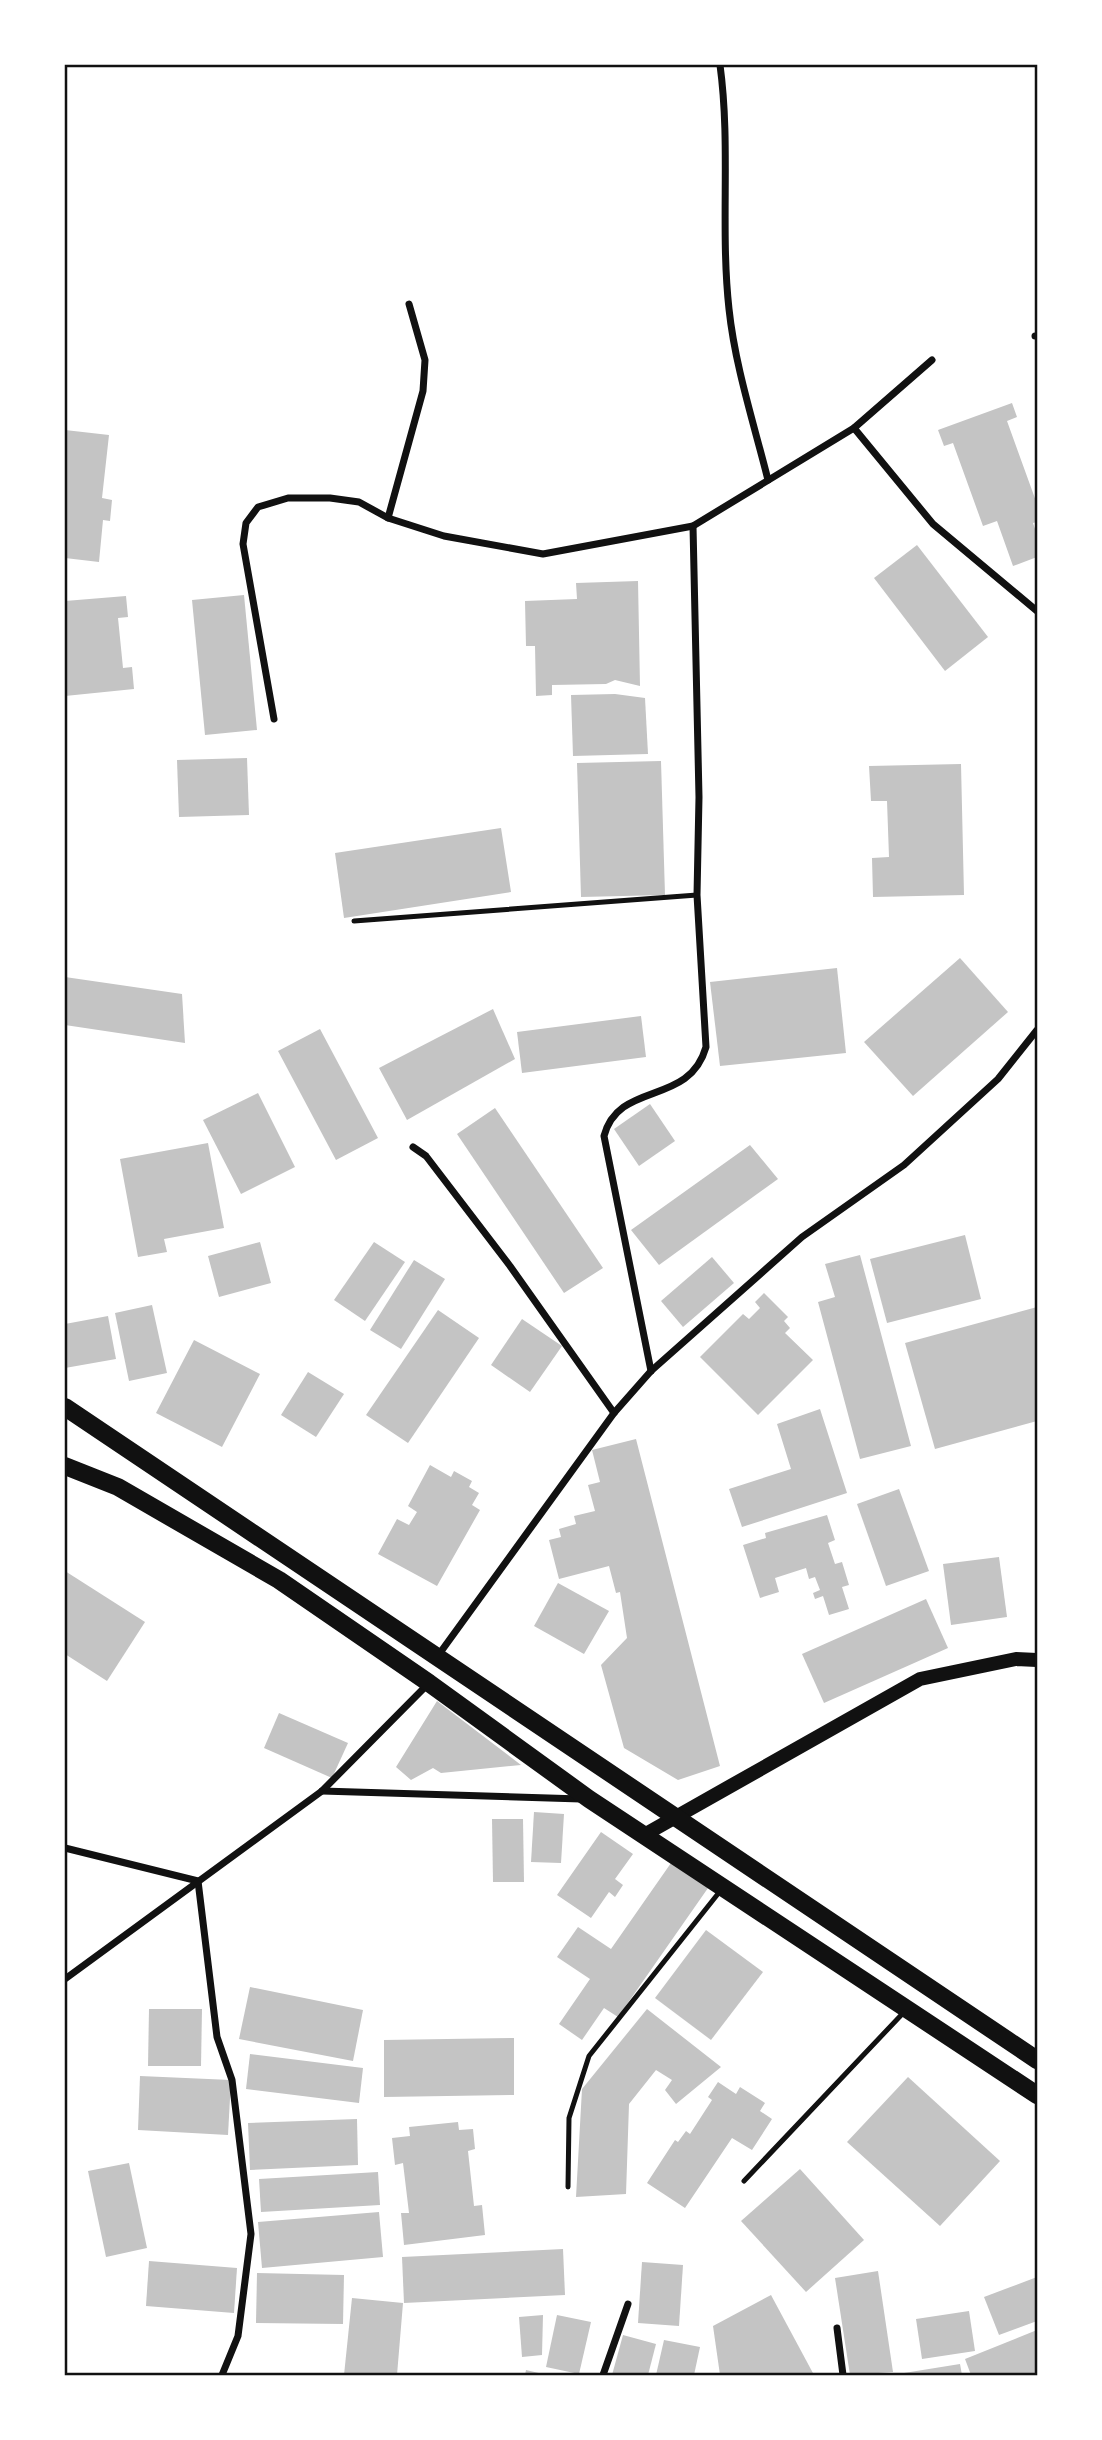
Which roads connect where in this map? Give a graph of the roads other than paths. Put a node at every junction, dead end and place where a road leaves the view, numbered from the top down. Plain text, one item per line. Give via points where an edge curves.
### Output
1 (720, 65) edge
2 (409, 304) dead end
3 (932, 360) dead end
4 (854, 428) junction
5 (768, 480) junction
6 (388, 518) junction
7 (693, 526) junction
8 (1037, 611) edge
9 (274, 719) dead end
10 (697, 895) junction
11 (354, 921) dead end
12 (1037, 1030) edge
13 (413, 1147) dead end
14 (651, 1371) junction
15 (65, 1407) edge
16 (614, 1413) junction
17 (65, 1466) edge
18 (436, 1657) junction
19 (1037, 1660) edge
20 (429, 1683) junction
21 (322, 1791) junction
22 (589, 1799) junction
23 (677, 1818) junction
24 (644, 1835) junction
25 (65, 1848) edge
26 (198, 1881) junction
27 (723, 1888) junction
28 (65, 1979) edge
29 (906, 2010) junction
30 (1037, 2060) edge
31 (1037, 2095) edge
32 (744, 2181) dead end
33 (568, 2187) dead end
34 (628, 2304) dead end
35 (837, 2328) dead end
36 (222, 2375) edge
37 (603, 2375) edge
38 (843, 2375) edge

1 - 5 street via 726,110 724,212 729,311
2 - 6 street via 425,360 423,391
3 - 4 street
4 - 5 street
4 - 8 street via 933,524
5 - 7 street
6 - 7 street via 444,536 543,554
6 - 9 street via 359,502 288,498 258,507 246,523 243,544
7 - 10 street
10 - 11 lane
10 - 14 street via 706,1047 702,1062 690,1078 621,1107 609,1120 604,1136
12 - 14 street via 998,1079 904,1165 802,1237
13 - 16 street via 426,1156 510,1266
14 - 16 street
15 - 18 main road
16 - 18 street
17 - 20 main road via 118,1487 279,1580
18 - 23 main road
19 - 23 main road via 1016,1659 920,1679
20 - 21 street
20 - 22 main road
21 - 22 street
21 - 26 street
22 - 24 main road
23 - 24 main road
23 - 30 main road
24 - 27 main road
25 - 26 street
26 - 28 street
26 - 36 street via 217,2037 232,2080 251,2234 238,2336
27 - 29 main road
27 - 33 lane via 589,2056 569,2118
29 - 31 main road
29 - 32 lane
34 - 37 street
35 - 38 street

